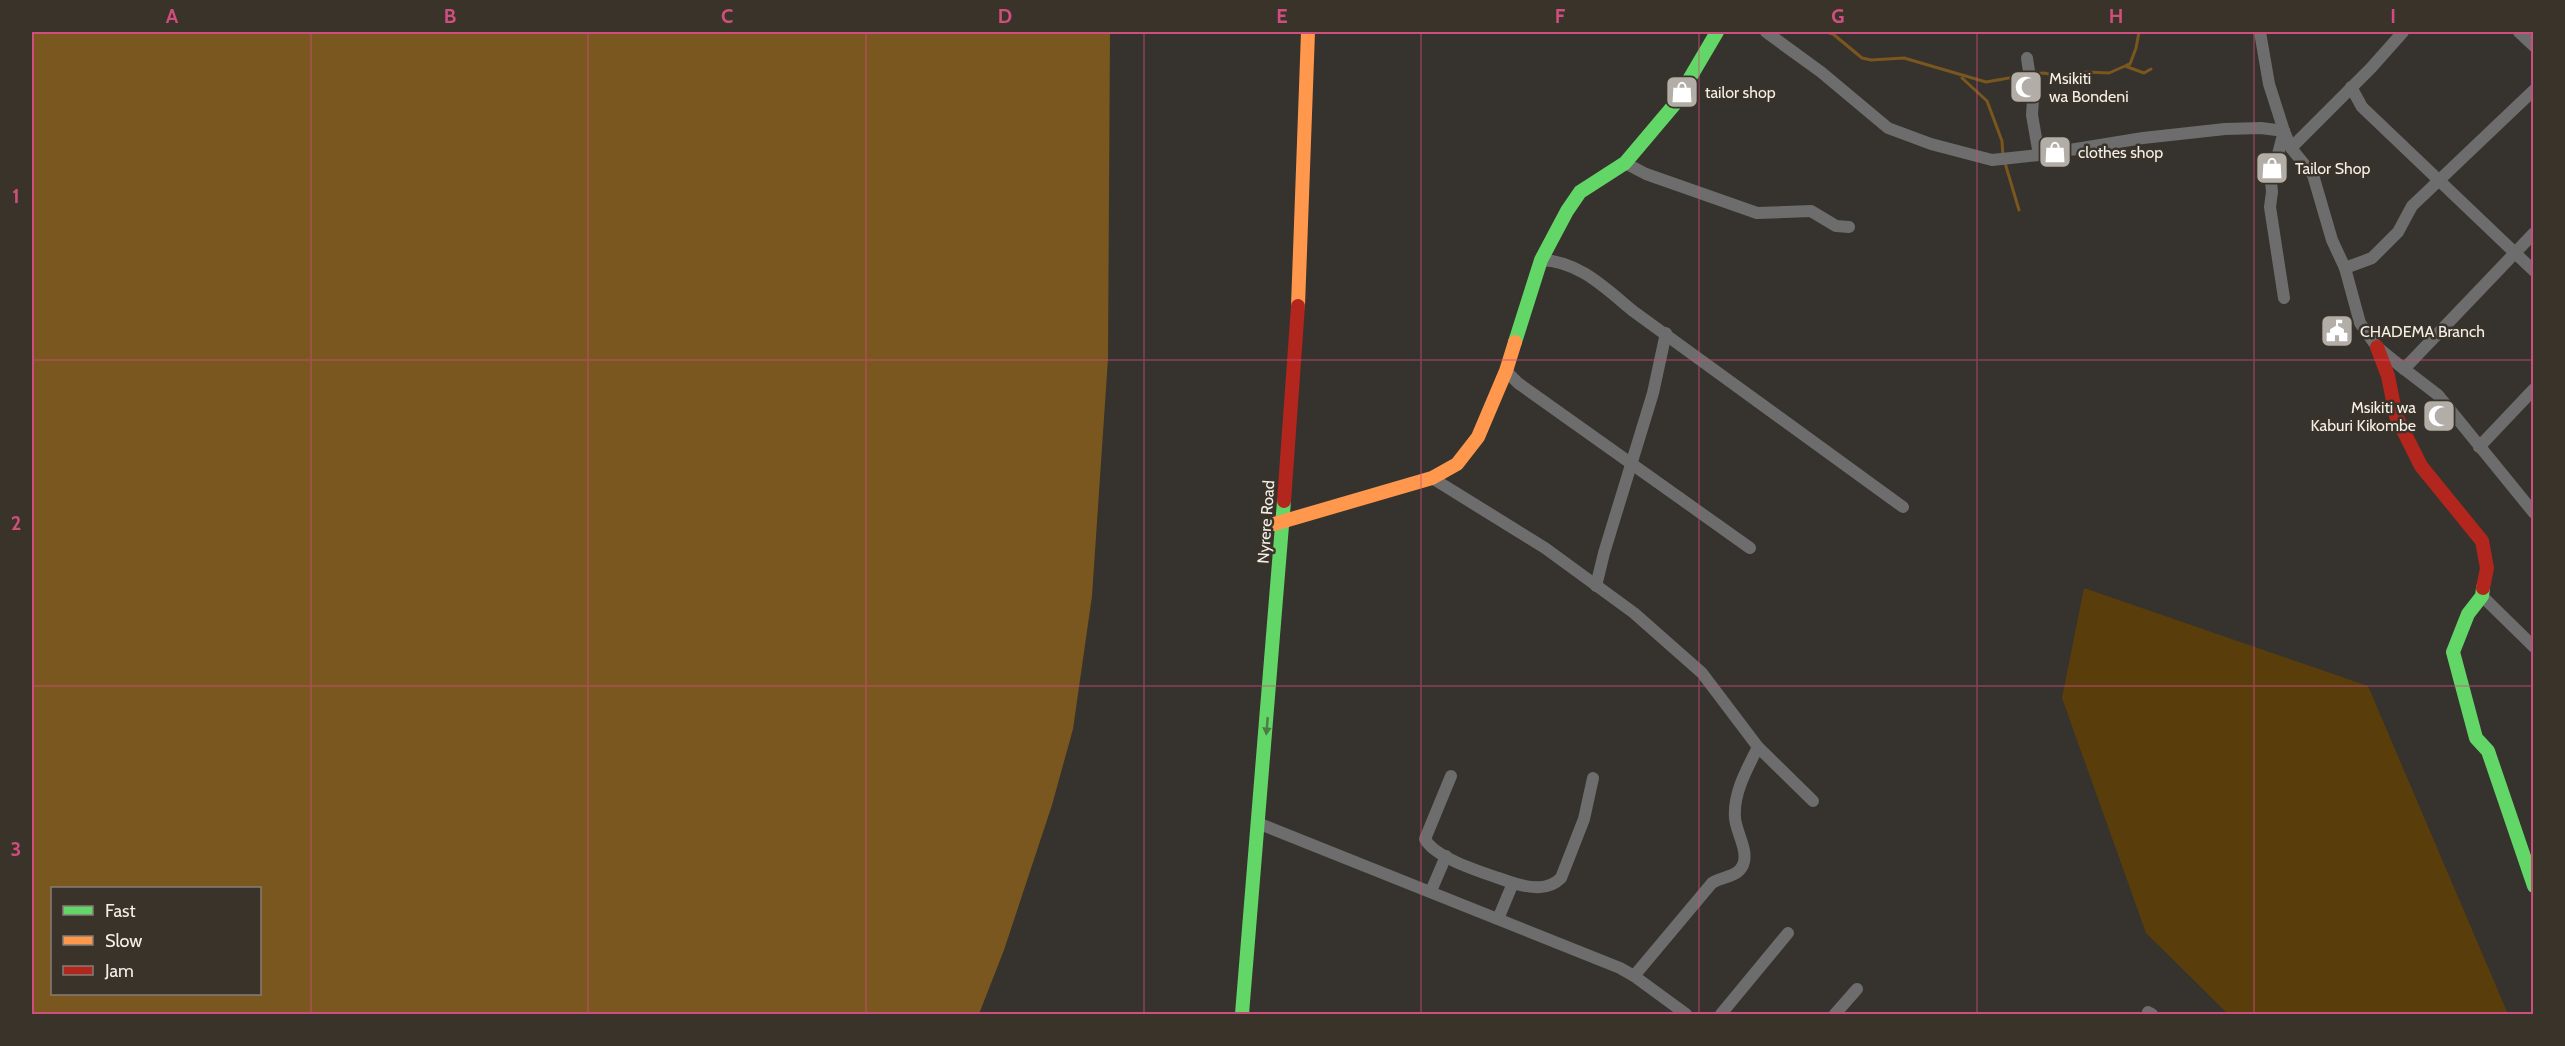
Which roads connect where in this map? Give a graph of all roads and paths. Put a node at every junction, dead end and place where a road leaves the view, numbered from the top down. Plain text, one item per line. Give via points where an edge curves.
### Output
1 (1298, 32) edge
2 (1308, 32) edge
3 (1717, 32) edge
4 (1766, 32) edge
5 (2260, 32) edge
6 (2401, 32) edge
7 (2519, 32) edge
8 (2534, 46) edge
9 (2027, 58) dead end
10 (2351, 87) junction
11 (2534, 90) edge
12 (2284, 131) junction
13 (2291, 147) junction
14 (2039, 155) junction
15 (1625, 164) junction
16 (2439, 179) junction
17 (1849, 227) dead end
18 (2534, 232) edge
19 (2514, 252) junction
20 (1541, 260) junction
21 (2345, 268) junction
22 (2534, 271) edge
23 (2284, 298) dead end
24 (1666, 333) junction
25 (2377, 347) junction
26 (2404, 369) junction
27 (1506, 371) junction
28 (2534, 389) edge
29 (2478, 447) junction
30 (1631, 463) junction
31 (1432, 478) junction
32 (1904, 507) dead end
33 (2534, 513) edge
34 (1278, 522) junction
35 (1750, 548) dead end
36 (1596, 586) junction
37 (2482, 596) junction
38 (2534, 647) edge
39 (1758, 747) junction
40 (1451, 776) dead end
41 (1593, 778) dead end
42 (1813, 801) dead end
43 (1260, 824) junction
44 (1446, 856) junction
45 (1513, 883) junction
46 (2534, 886) edge
47 (1431, 891) junction
48 (1498, 919) junction
49 (1788, 933) dead end
50 (1635, 976) junction
51 (1857, 989) dead end
52 (1234, 1014) edge
53 (1242, 1014) edge
54 (1686, 1014) edge
55 (1721, 1014) edge
56 (1835, 1014) edge

1 - 34 main road, Nyrere Road
2 - 34 main road, Nyrere Road via 1299,294
3 - 15 main road via 1674,105
4 - 14 street via 1888,128 1992,160
5 - 12 street via 2269,84
6 - 10 street
7 - 8 street
9 - 14 street
10 - 13 street
10 - 16 street via 2362,107
11 - 16 street
12 - 13 street
12 - 14 street via 2225,129
12 - 23 street via 2271,181 2270,207
13 - 21 street via 2313,175 2332,240
15 - 17 street via 1757,213 1811,211 1836,226
15 - 20 main road via 1580,192
16 - 19 street
16 - 21 street via 2412,206 2398,232 2372,258
18 - 19 street
19 - 22 street
19 - 26 street
20 - 24 street via 1558,260 1595,279 1633,312
20 - 27 main road
21 - 25 street via 2360,323
24 - 30 street via 1653,393
24 - 32 street
25 - 26 street
25 - 37 main road via 2396,416 2421,466 2482,542 2487,568
26 - 29 street via 2438,395
27 - 30 street
27 - 31 main road via 1469,451 1457,464
28 - 29 street
29 - 33 street
30 - 35 street
30 - 36 street
31 - 34 main road
31 - 36 street via 1545,548
34 -> 43 main road, Nyrere Road
34 - 52 main road, Nyrere Road
36 - 39 street via 1634,613 1701,672
37 - 38 street
37 - 46 main road via 2468,614 2453,652 2476,738 2488,751
39 - 42 street
39 - 50 street via 1736,798 1735,818 1744,864 1737,872 1712,883
40 - 44 street via 1425,839
41 - 45 street via 1584,819 1561,878 1545,888
43 - 47 street
43 - 53 main road, Nyrere Road
44 - 45 street
44 - 47 street
45 - 48 street
47 - 48 street
48 - 50 street
49 - 55 street
50 - 54 street
51 - 56 street

